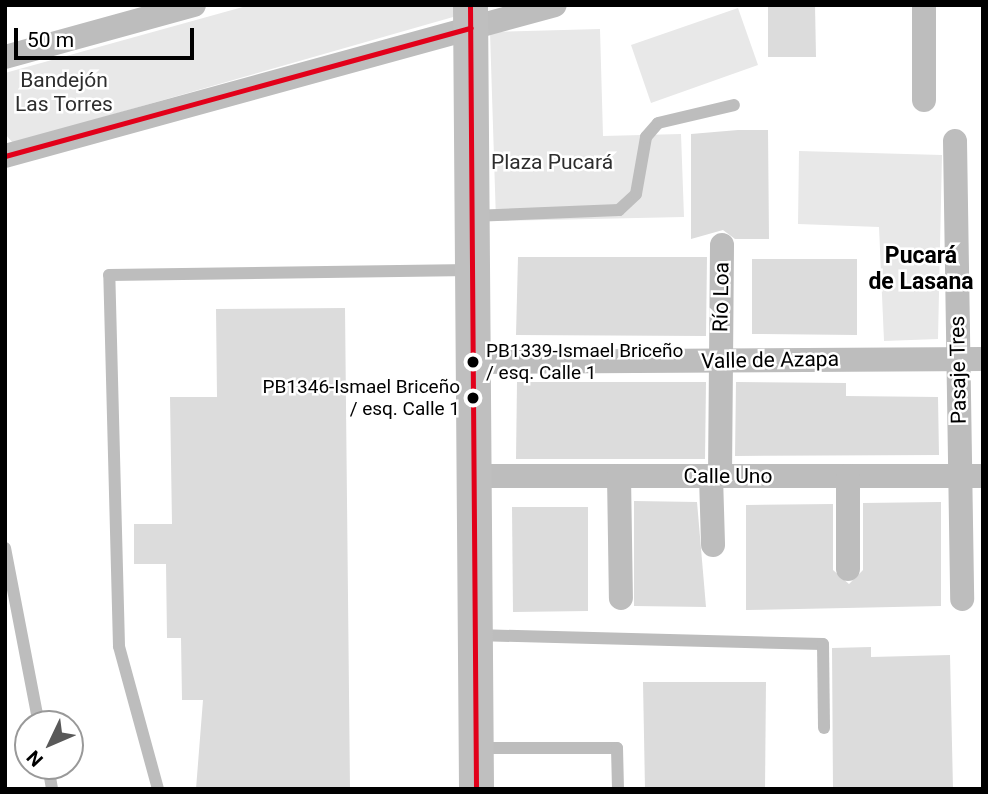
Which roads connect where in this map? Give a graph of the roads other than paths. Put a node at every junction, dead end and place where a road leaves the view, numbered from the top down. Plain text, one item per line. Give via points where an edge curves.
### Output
1 (194, 5) edge
2 (555, 5) edge
3 (924, 5) edge
4 (470, 17) edge
5 (5, 57) edge
6 (924, 100) dead end
7 (734, 105) dead end
8 (955, 141) dead end
9 (5, 156) edge
10 (472, 216) junction
11 (722, 245) dead end
12 (473, 270) junction
13 (971, 359) edge
14 (721, 360) junction
15 (473, 362) junction
16 (474, 476) junction
17 (619, 476) junction
18 (715, 476) junction
19 (848, 476) junction
20 (971, 476) edge
21 (713, 545) dead end
22 (5, 548) edge
23 (848, 569) dead end
24 (621, 598) dead end
25 (962, 599) dead end
26 (475, 635) junction
27 (36, 710) edge
28 (824, 728) dead end
29 (475, 748) junction
30 (158, 789) edge
31 (476, 789) edge
32 (618, 789) edge

1 - 5 street
2 - 4 street
3 - 6 street
4 - 9 street
4 - 10 street
7 - 10 lane via 658,123 646,136 636,194 619,209
8 - 13 street, Pasaje Tres
10 - 12 street
11 - 14 street, Río Loa
12 - 15 street
12 - 30 lane via 109,275 119,646
13 - 14 street, Valle de Azapa
13 - 20 street, Pasaje Tres
14 - 15 street, Valle de Azapa
14 - 18 street, Río Loa
15 - 16 street
16 - 17 street, Calle Uno
16 - 26 street
17 - 18 street, Calle Uno
17 - 24 street
18 - 19 street, Calle Uno
18 - 21 street, Río Loa
19 - 20 street, Calle Uno
19 - 23 street
20 - 25 street, Pasaje Tres
22 - 27 lane
26 - 28 lane via 823,644
26 - 29 street
29 - 31 street
29 - 32 lane via 617,748

